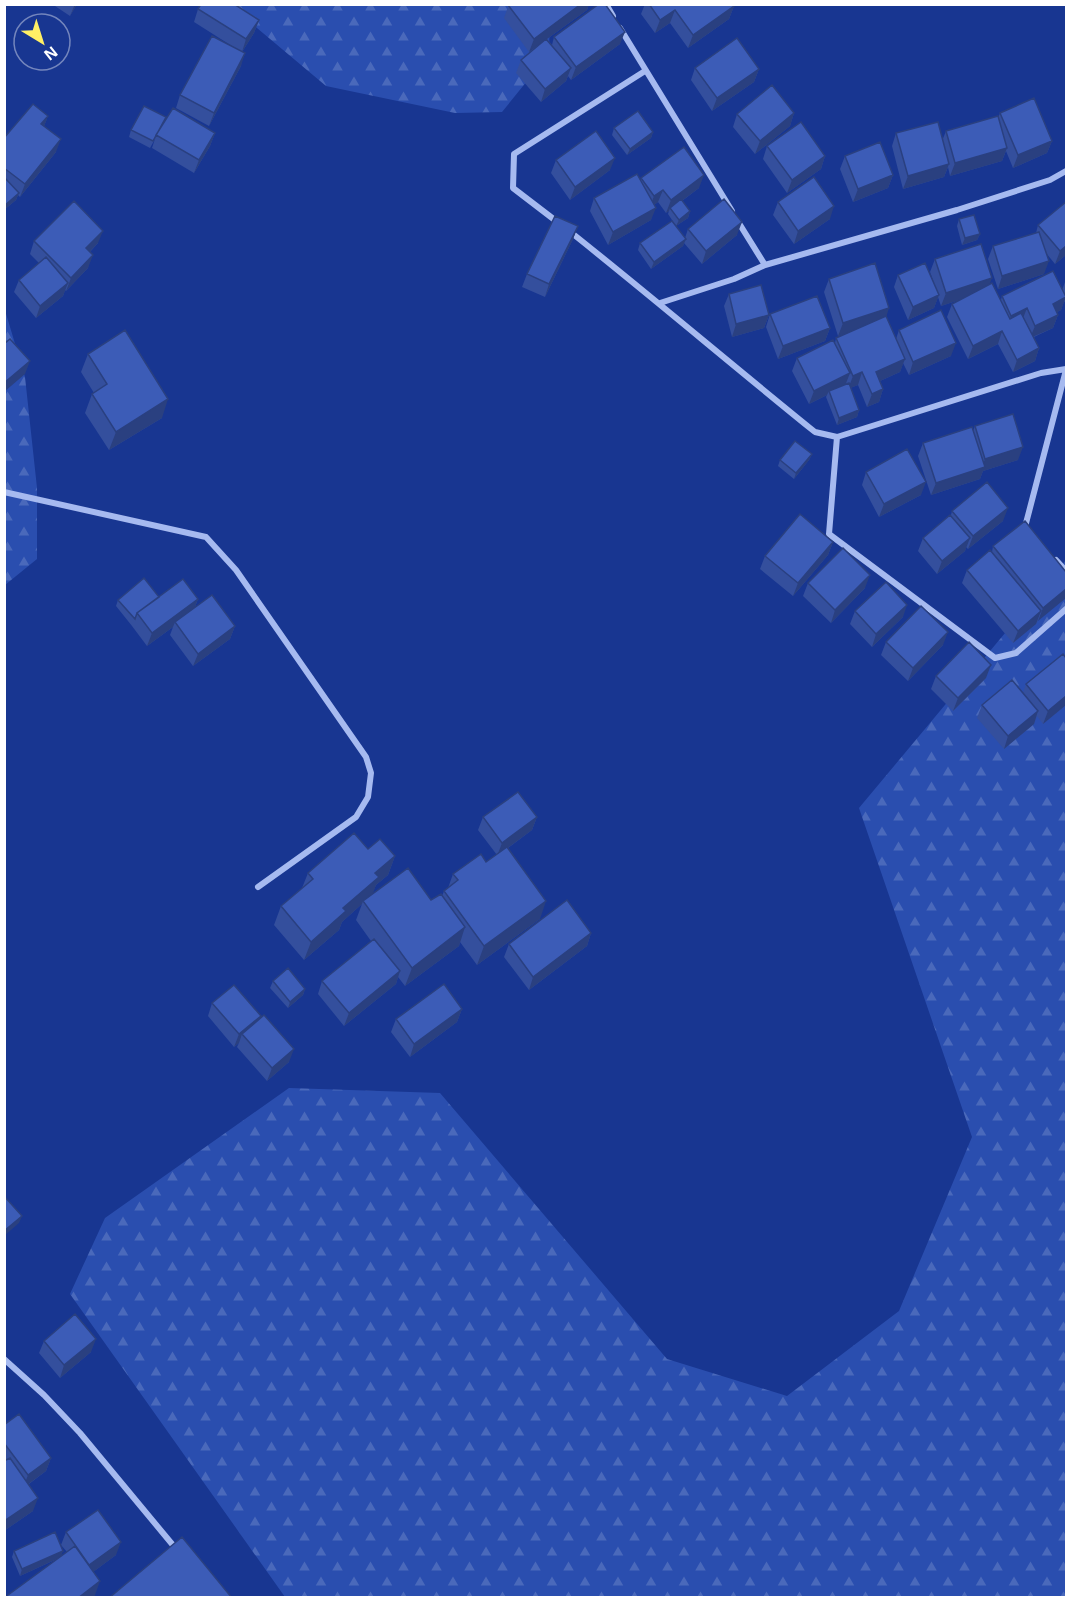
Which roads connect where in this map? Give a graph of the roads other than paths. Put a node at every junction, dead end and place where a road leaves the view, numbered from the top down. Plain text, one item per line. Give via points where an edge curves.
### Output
1 (606, 4) edge
2 (645, 71) junction
3 (1066, 171) edge
4 (765, 265) junction
5 (660, 303) junction
6 (1066, 370) edge
7 (837, 437) junction
8 (4, 492) edge
9 (1032, 534) edge
10 (1053, 556) edge
11 (1066, 571) edge
12 (1066, 609) edge
13 (258, 887) dead end
14 (4, 1359) edge
15 (178, 1552) edge

1 - 2 street
2 - 4 street
2 - 5 street via 514,154 513,188
3 - 4 street via 1050,180 957,210
4 - 5 street
5 - 7 street via 815,432
6 - 7 street via 1041,373
6 - 9 street via 1024,526
7 - 12 street via 829,534 847,548 995,658 1016,653
8 - 13 street via 206,537 236,570 366,758 371,773 368,797 356,817
10 - 11 street
14 - 15 street via 80,1433

